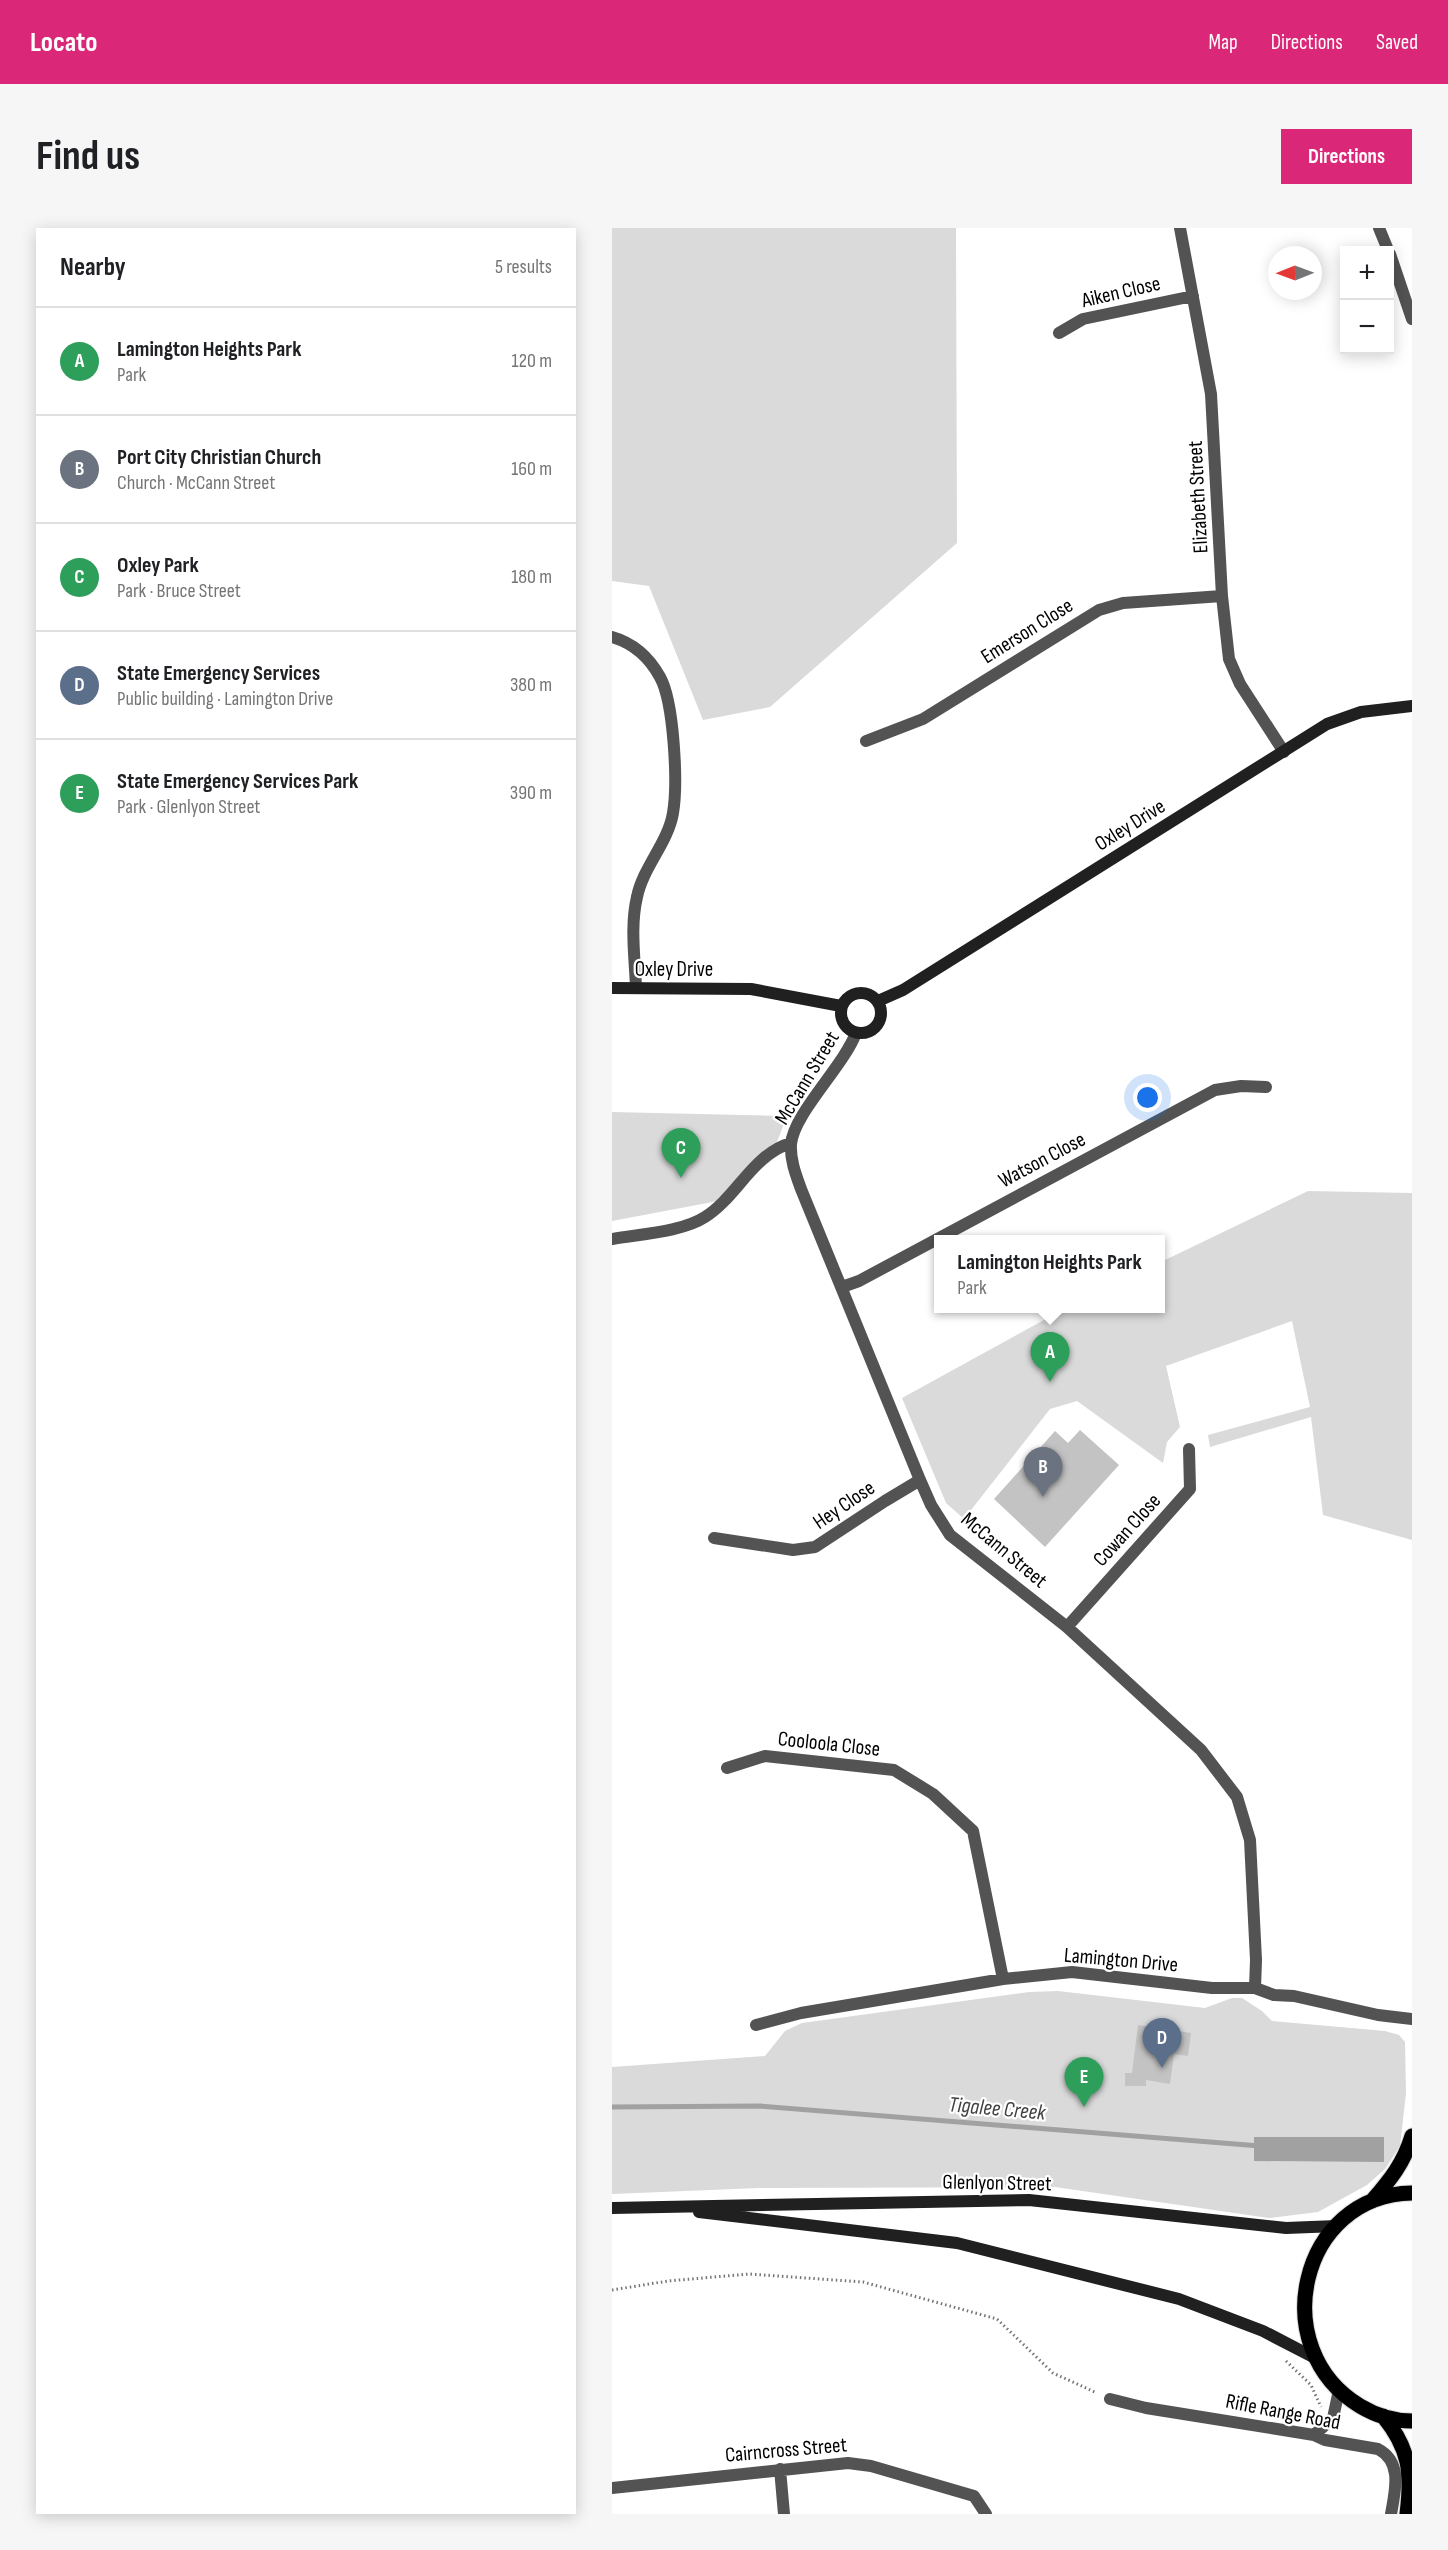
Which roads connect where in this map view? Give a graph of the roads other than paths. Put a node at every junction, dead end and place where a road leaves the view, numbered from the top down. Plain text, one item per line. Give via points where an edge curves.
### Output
1 (1180, 228) edge
2 (1379, 228) edge
3 (1386, 246) edge
4 (1394, 267) edge
5 (1193, 296) junction
6 (1412, 319) edge
7 (1059, 333) dead end
8 (1222, 596) junction
9 (612, 637) edge
10 (1412, 706) edge
11 (866, 741) dead end
12 (1284, 752) junction
13 (612, 988) edge
14 (636, 988) junction
15 (878, 1001) junction
16 (841, 1006) junction
17 (856, 1033) junction
18 (1266, 1087) dead end
19 (791, 1143) junction
20 (945, 1235) edge
21 (612, 1239) edge
22 (934, 1241) edge
23 (842, 1287) junction
24 (1189, 1449) dead end
25 (920, 1480) junction
26 (714, 1538) dead end
27 (1067, 1627) junction
28 (727, 1768) dead end
29 (1002, 1978) junction
30 (1255, 1988) junction
31 (1412, 2019) edge
32 (756, 2025) dead end
33 (1412, 2136) edge
34 (1412, 2193) edge
35 (1370, 2203) junction
36 (655, 2206) junction
37 (612, 2208) edge
38 (1337, 2226) junction
39 (1315, 2358) junction
40 (1339, 2390) junction
41 (1110, 2398) road end
42 (1383, 2416) junction
43 (1412, 2421) edge
44 (1314, 2435) junction
45 (780, 2469) junction
46 (612, 2488) edge
47 (784, 2514) edge
48 (986, 2514) edge
49 (1391, 2514) edge
50 (1407, 2514) edge

1 - 5 street, Elizabeth Street
2 - 3 street
4 - 6 street
5 - 7 street, Aiken Close via 1083,319
5 - 8 street, Elizabeth Street via 1211,393
8 - 11 street, Emerson Close via 1123,603 1099,610 923,719
8 - 12 street, Elizabeth Street via 1229,659 1240,684
9 - 14 street via 638,650 661,679 675,761 673,813 637,895
10 - 12 main road, Oxley Drive via 1361,712 1327,724
12 - 15 main road, Oxley Drive via 913,984
13 - 14 main road, Oxley Drive
14 - 16 main road, Oxley Drive via 751,989
15 - 16 main road via 858,992
15 - 17 main road via 881,1014 876,1027
16 - 17 main road via 843,1023
17 - 19 street, McCann Street via 850,1049 798,1123
18 - 20 street, Watson Close via 1215,1090
19 - 21 street via 777,1147 765,1157 707,1216 689,1225
19 - 23 street, McCann Street via 801,1189
22 - 23 street, Watson Close
23 - 25 street, McCann Street
24 - 27 street, Cowan Close via 1190,1490
25 - 26 street, Hey Close via 815,1547 793,1550
25 - 27 street, McCann Street via 950,1535
27 - 30 street, McCann Street via 1201,1750 1237,1797 1250,1840
28 - 29 street, Cooloola Close via 765,1756 894,1770 933,1794 973,1831
29 - 30 street, Lamington Drive via 1072,1972 1212,1988
29 - 32 street, Lamington Drive via 801,2013
30 - 31 street, Lamington Drive via 1274,1995
33 - 35 main road via 1395,2175
34 - 35 main road
35 - 38 main road
36 - 37 main road, Glenlyon Street
36 - 38 main road, Glenlyon Street via 1029,2200 1286,2229
36 - 39 main road, Glenlyon Street via 957,2243 1179,2299 1263,2331
38 - 39 main road via 1316,2255 1305,2288 1304,2324
39 - 40 main road
40 - 42 main road
40 - 44 street via 1333,2418
41 - 44 street, Rifle Range Road via 1146,2408
42 - 43 main road
42 - 50 main road via 1397,2433 1409,2460
44 - 49 street, Rifle Range Road via 1385,2453 1394,2466 1396,2481
45 - 46 street, Cairncross Street
45 - 47 street
45 - 48 street, Cairncross Street via 848,2463 871,2466 974,2496

